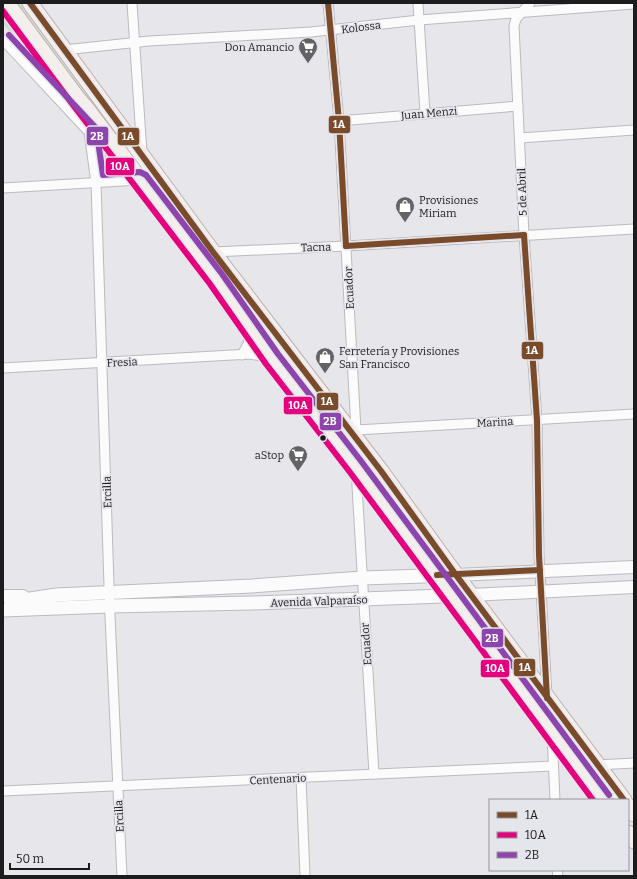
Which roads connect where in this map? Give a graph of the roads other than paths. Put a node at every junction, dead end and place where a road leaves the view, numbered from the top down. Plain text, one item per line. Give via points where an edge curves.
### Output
1 (7, 3) edge
2 (30, 3) edge
3 (132, 3) edge
4 (328, 3) edge
5 (418, 3) edge
6 (530, 3) edge
7 (634, 4) edge
8 (522, 12) junction
9 (419, 20) junction
10 (330, 30) junction
11 (3, 40) edge
12 (135, 42) junction
13 (64, 50) junction
14 (518, 106) junction
15 (87, 109) junction
16 (425, 113) junction
17 (340, 121) junction
18 (634, 130) edge
19 (89, 132) junction
20 (520, 138) junction
21 (142, 156) junction
22 (140, 180) junction
23 (96, 182) junction
24 (3, 188) edge
25 (634, 229) edge
26 (524, 235) junction
27 (346, 246) junction
28 (213, 252) junction
29 (252, 330) junction
30 (242, 355) junction
31 (272, 359) junction
32 (102, 363) junction
33 (3, 368) edge
34 (634, 414) edge
35 (537, 420) junction
36 (353, 429) junction
37 (355, 466) junction
38 (634, 567) edge
39 (540, 570) junction
40 (437, 575) junction
41 (456, 575) junction
42 (362, 578) junction
43 (634, 587) edge
44 (110, 592) junction
45 (541, 592) junction
46 (56, 595) junction
47 (452, 595) junction
48 (471, 595) junction
49 (3, 596) edge
50 (363, 599) junction
51 (3, 604) edge
52 (110, 606) junction
53 (3, 610) edge
54 (547, 698) junction
55 (552, 731) junction
56 (634, 764) edge
57 (597, 765) junction
58 (553, 766) junction
59 (374, 774) junction
60 (301, 778) junction
61 (118, 786) junction
62 (3, 791) edge
63 (555, 799) edge
64 (603, 799) edge
65 (623, 799) edge
66 (122, 876) edge
67 (305, 876) edge

1 - 15 main road
2 - 13 main road
3 - 12 street
4 - 10 street, Ecuador
5 - 9 street
6 - 8 street, 5 de Abril
7 - 8 street, Kolossa
8 - 9 street, Kolossa
8 - 14 street, 5 de Abril via 514,26
9 - 10 street, Kolossa
9 - 16 street
10 - 12 street, Kolossa
10 - 17 street, Ecuador
11 - 19 street
12 - 13 street, Kolossa
12 - 21 street
13 - 21 main road
14 - 16 street, Juan Menzi
14 - 20 street, 5 de Abril
15 - 19 street, Ercilla
15 - 22 main road
16 - 17 street, Juan Menzi
17 - 27 street, Ecuador
18 - 20 street
19 - 23 street, Ercilla
20 - 26 street, 5 de Abril
21 - 28 main road
22 - 23 street
22 - 29 main road
23 - 24 street
23 - 32 street, Ercilla
25 - 26 street, Tacna
26 - 27 street, Tacna
26 - 35 street, 5 de Abril
27 - 28 street, Tacna
27 - 36 street, Ecuador
28 - 36 main road
29 - 30 street
29 - 31 main road
30 - 31 street, Fresia via 259,355
30 - 32 street, Fresia
31 - 37 main road
32 - 33 street, Fresia
32 - 44 street, Ercilla
34 - 35 street, Marina
35 - 36 street, Marina
35 - 39 street, 5 de Abril
36 - 41 main road
37 - 40 main road
37 - 42 street, Ecuador
38 - 39 street, Avenida Valparaíso
39 - 41 street, Avenida Valparaíso
39 - 45 street, 5 de Abril
40 - 41 main road, Avenida Valparaíso
40 - 42 main road, Avenida Valparaíso
40 - 47 main road
41 - 48 main road
42 - 44 main road, Avenida Valparaíso
42 - 50 street, Ecuador
43 - 45 street, Avenida Valparaíso
44 - 46 main road, Avenida Valparaíso
44 - 52 street, Ercilla
45 - 48 street, Avenida Valparaíso
45 - 54 street, 5 de Abril
46 - 49 street, Avenida Valparaíso
46 - 51 main road, Avenida Valparaíso
47 - 48 main road, Avenida Valparaíso
47 - 50 main road, Avenida Valparaíso
47 - 55 main road
48 - 54 main road
50 - 52 main road, Avenida Valparaíso
50 - 59 street, Ecuador
52 - 53 main road, Avenida Valparaíso
52 - 61 street, Ercilla
54 - 57 main road
55 - 58 street
55 - 64 main road
56 - 57 street
57 - 65 main road
58 - 59 street, Centenario
58 - 63 street
59 - 60 street, Centenario
60 - 61 street, Centenario
60 - 67 street
61 - 62 street, Centenario
61 - 66 street, Ercilla

